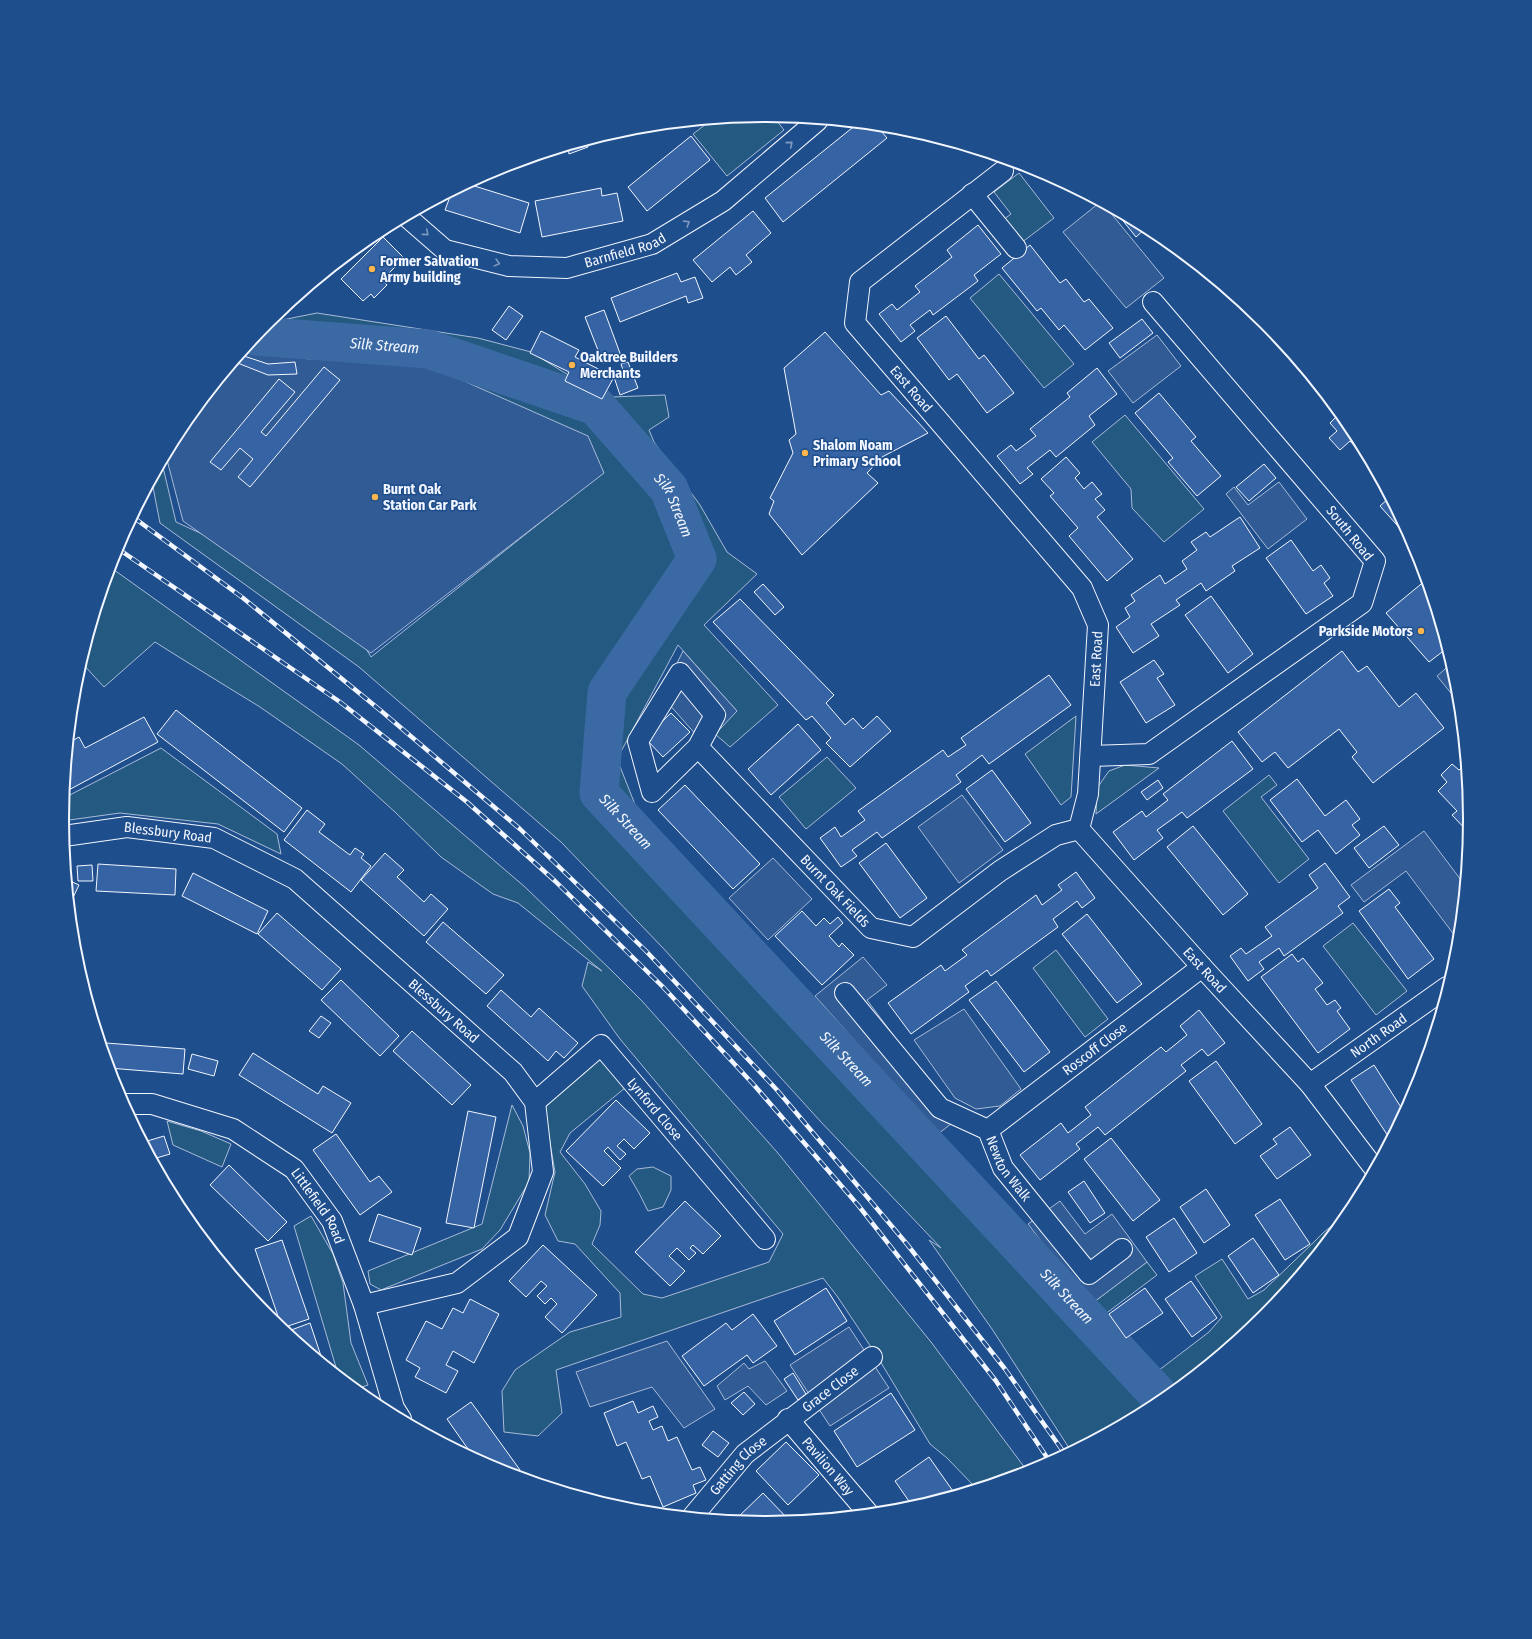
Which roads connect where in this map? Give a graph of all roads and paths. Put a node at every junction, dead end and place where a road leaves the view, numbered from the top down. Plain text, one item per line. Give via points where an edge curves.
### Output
1 (813, 124) edge
2 (1003, 171) dead end
3 (972, 194) junction
4 (411, 220) edge
5 (1016, 248) dead end
6 (1153, 302) dead end
7 (698, 746) junction
8 (1090, 756) junction
9 (1079, 829) junction
10 (69, 835) edge
11 (1202, 967) junction
12 (1441, 991) edge
13 (845, 993) dead end
14 (1310, 1084) junction
15 (535, 1102) junction
16 (130, 1104) edge
17 (988, 1130) junction
18 (1372, 1165) edge
19 (765, 1239) dead end
20 (1122, 1248) dead end
21 (364, 1305) junction
22 (872, 1357) dead end
23 (395, 1409) edge
24 (788, 1420) junction
25 (864, 1510) edge
26 (696, 1513) edge

4 -> 1 street, Barnfield Road via 445,250 509,266 567,268 652,244 723,201
2 - 3 street, East Road
3 - 5 street
3 - 8 street, East Road via 860,282 855,323 1082,588 1098,625
6 - 8 street, South Road via 1375,561 1362,604 1149,754
7 - 7 street via 652,792 638,741 680,673 715,715
7 - 9 street, Burnt Oak Fields via 871,928 913,937 1000,871 1056,835
8 - 9 street, East Road via 1088,794
9 - 11 street, East Road
10 - 15 street, Blessbury Road via 126,827 214,838 295,879 514,1072
11 - 14 street, East Road
11 - 17 street, Roscoff Close
12 - 14 street, North Road
13 - 17 street, Newton Walk via 940,1108
14 - 18 street, East Road
15 - 19 street, Lynford Close via 601,1045
15 - 21 street, Blessbury Road via 544,1172 518,1237 457,1283
16 - 21 street, Littlefield Road via 152,1104 233,1129 294,1169 332,1221
17 - 20 street, Newton Walk via 1003,1168 1090,1274
21 - 23 street, Littlefield Road
22 - 24 street, Grace Close
24 - 25 street, Pavilion Way
24 - 26 street, Gatting Close via 745,1454

